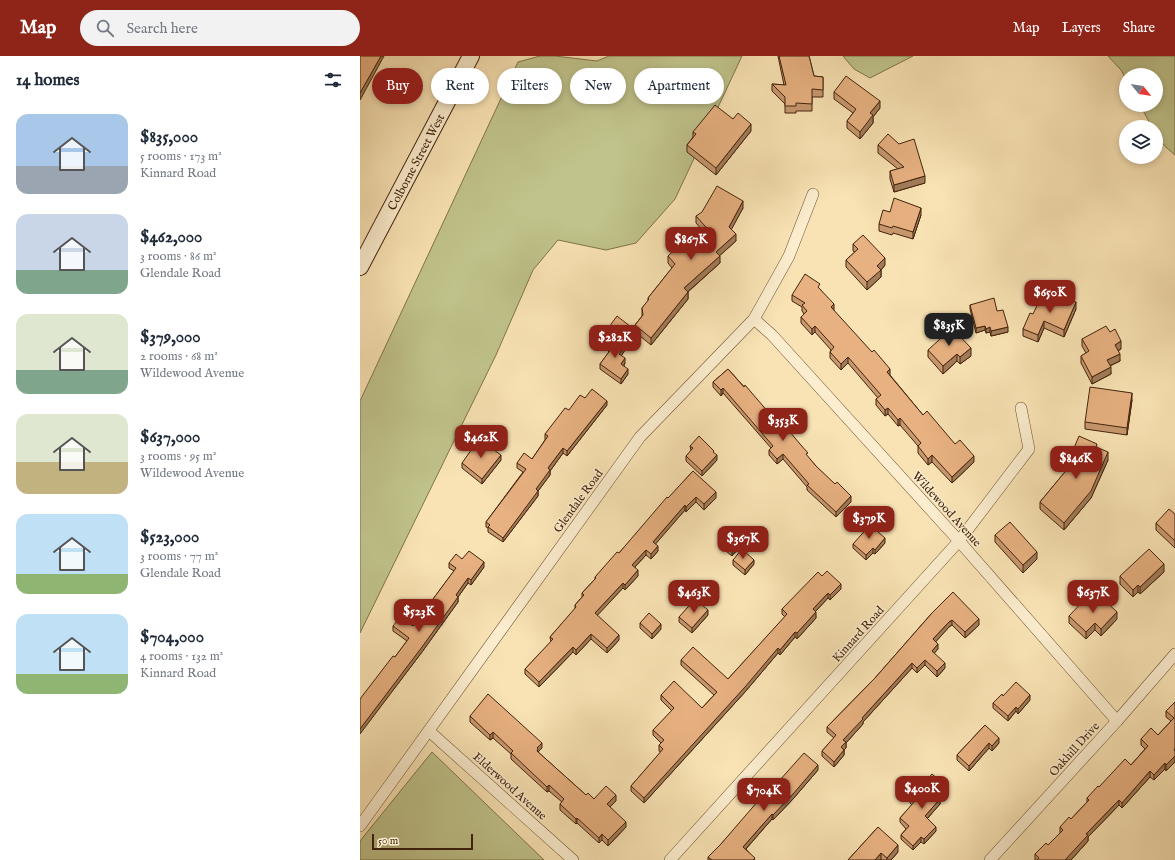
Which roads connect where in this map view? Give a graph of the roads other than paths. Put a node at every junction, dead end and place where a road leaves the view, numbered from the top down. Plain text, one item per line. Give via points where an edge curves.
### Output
1 (472, 56) edge
2 (813, 194) dead end
3 (360, 267) edge
4 (754, 319) junction
5 (1021, 408) dead end
6 (959, 541) junction
7 (1175, 654) edge
8 (1117, 721) junction
9 (429, 731) junction
10 (360, 826) edge
11 (573, 860) edge
12 (670, 860) edge
13 (990, 860) edge

1 - 3 main road, Colborne Street West
2 - 4 street, Glendale Road via 789,256
4 - 6 street, Wildewood Avenue
4 - 9 street, Glendale Road via 640,437
5 - 6 street, Kinnard Road via 1029,450
6 - 8 street, Wildewood Avenue
6 - 12 street, Kinnard Road
7 - 8 street, Oakhill Drive
8 - 13 street, Oakhill Drive
9 - 10 street, Glendale Road
9 - 11 street, Elderwood Avenue

